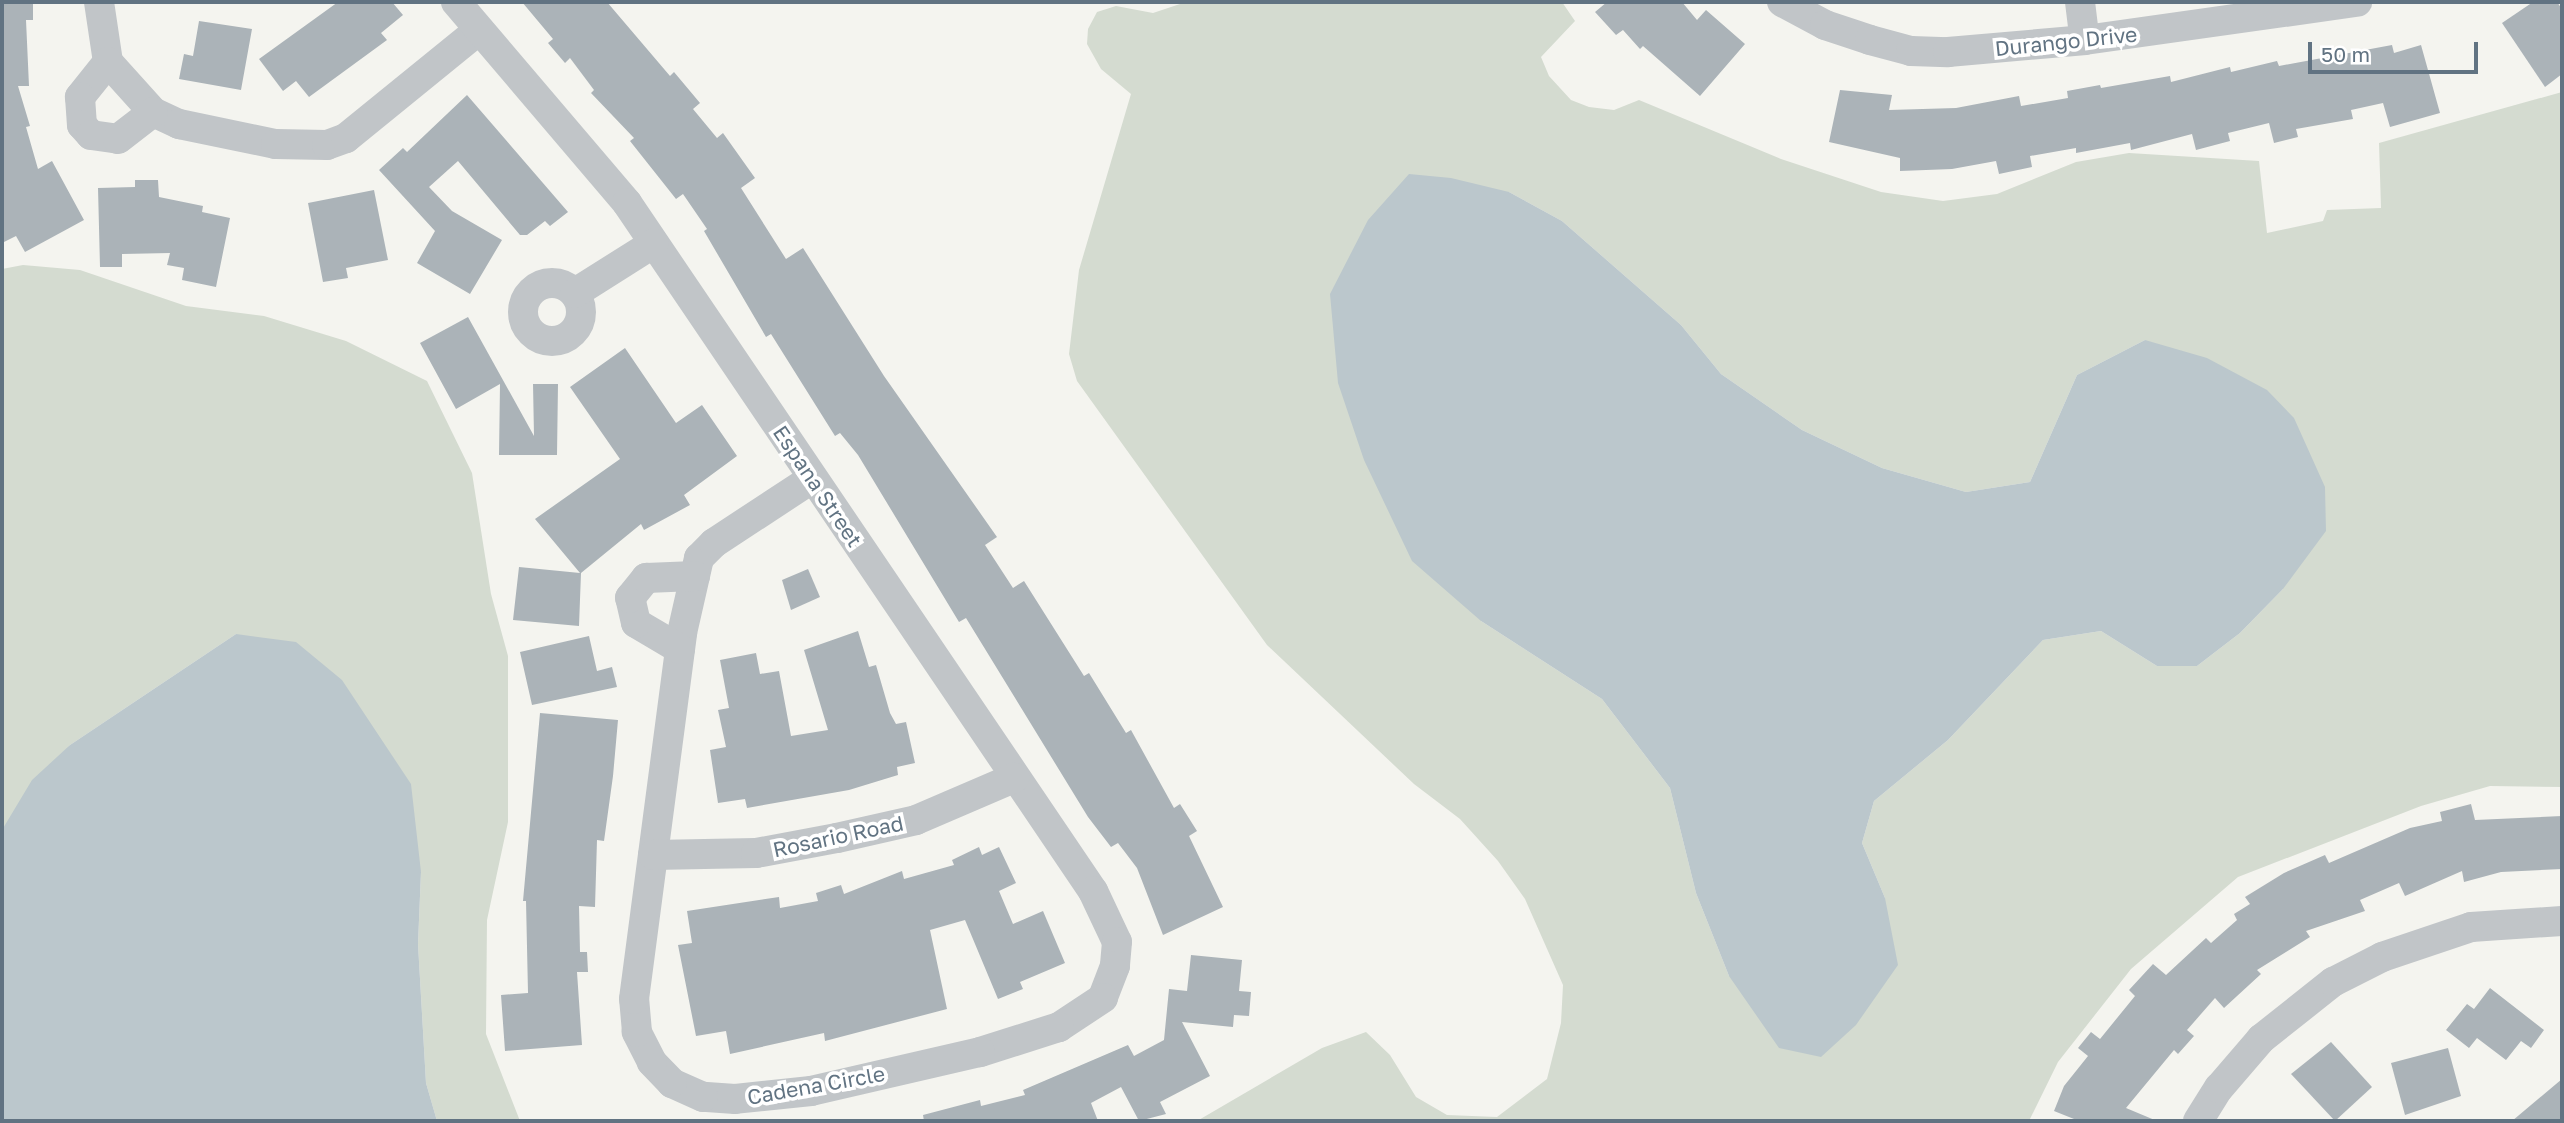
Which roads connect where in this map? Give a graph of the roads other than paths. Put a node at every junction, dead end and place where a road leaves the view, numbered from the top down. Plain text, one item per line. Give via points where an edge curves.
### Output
1 (99, 2) edge
2 (456, 2) edge
3 (1782, 2) edge
4 (2080, 2) edge
5 (2357, 2) edge
6 (1814, 10) edge
7 (479, 30) junction
8 (2085, 40) junction
9 (108, 62) junction
10 (153, 112) junction
11 (654, 243) junction
12 (575, 293) dead end
13 (813, 478) junction
14 (695, 576) junction
15 (680, 649) junction
16 (1014, 778) junction
17 (653, 855) junction
18 (2562, 921) edge
19 (1103, 998) joint
20 (2198, 1121) edge

1 - 9 street
2 - 7 street, Espana Street
3 - 6 street, Durango Drive
4 - 8 street
5 - 8 street, Durango Drive
6 - 8 street, Durango Drive via 1911,51 2016,48
7 - 10 street via 346,138 327,145 276,144 179,124
7 - 11 street, Espana Street via 627,202
9 - 10 street
9 - 10 street via 80,97 82,125 98,137 118,139
11 - 12 street
11 - 13 street, Espana Street
13 - 14 street, Cadena Circle via 714,543 699,558
13 - 16 street, Espana Street
14 - 15 street, Cadena Circle
14 - 15 street via 646,578 630,598 636,623
15 - 17 street, Cadena Circle
16 - 17 street, Rosario Road via 916,820 837,838 756,853
16 - 19 street, Espana Street via 1110,922 1117,942 1115,966
17 - 19 street, Cadena Circle via 634,999 637,1032 652,1062 672,1083 703,1097 735,1099 811,1091 981,1052 1059,1027
18 - 20 street via 2471,927 2392,952 2333,982 2262,1040 2219,1088

